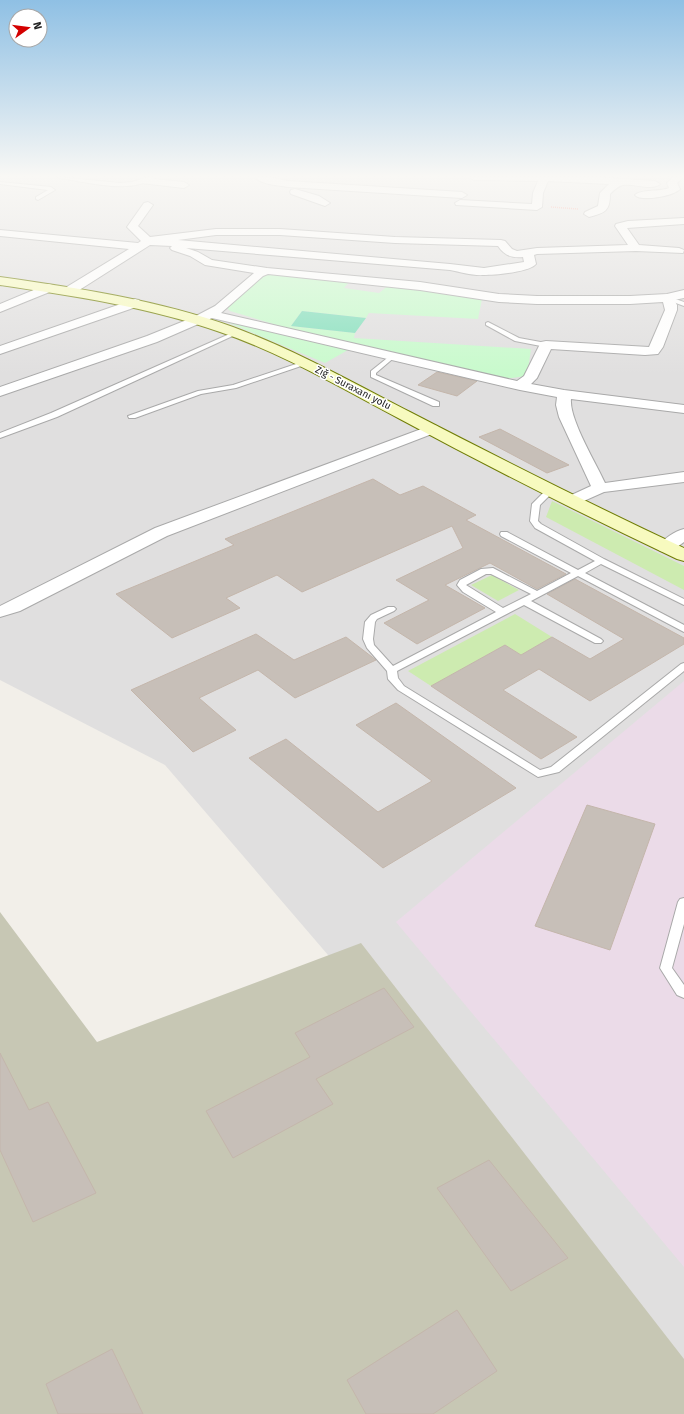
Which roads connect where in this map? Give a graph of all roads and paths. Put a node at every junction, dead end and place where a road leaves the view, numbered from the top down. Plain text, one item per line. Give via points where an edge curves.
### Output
1 (96, 243) edge
2 (144, 243) junction
3 (501, 243) edge
4 (632, 243) edge
5 (636, 248) junction
6 (682, 251) edge
7 (528, 254) junction
8 (341, 258) junction
9 (267, 271) junction
10 (484, 272) junction
11 (328, 276) junction
12 (0, 281) edge
13 (48, 288) junction
14 (69, 291) junction
15 (456, 292) junction
16 (684, 294) edge
17 (667, 298) junction
18 (135, 303) junction
19 (684, 304) edge
20 (0, 308) edge
21 (205, 317) junction
22 (488, 324) dead end
23 (236, 333) junction
24 (546, 345) junction
25 (0, 350) edge
26 (393, 356) junction
27 (305, 363) junction
28 (520, 386) junction
29 (0, 392) edge
30 (564, 394) junction
31 (436, 404) dead end
32 (684, 409) edge
33 (132, 416) dead end
34 (432, 429) junction
35 (0, 436) edge
36 (684, 477) edge
37 (600, 488) junction
38 (550, 491) junction
39 (571, 501) junction
40 (504, 534) dead end
41 (684, 534) edge
42 (666, 546) junction
43 (684, 555) edge
44 (601, 561) junction
45 (578, 573) junction
46 (537, 594) junction
47 (524, 601) junction
48 (684, 602) edge
49 (391, 609) dead end
50 (0, 612) edge
51 (503, 612) junction
52 (684, 629) edge
53 (598, 641) dead end
54 (684, 666) edge
55 (392, 670) junction
56 (684, 902) edge
57 (684, 993) edge

1 - 2 street via 125,246
2 - 8 street
2 - 9 street via 178,249 194,254 209,263
2 - 14 street
3 - 7 street via 512,254
4 - 5 street
5 - 6 street
5 - 7 street via 537,251
7 - 10 street via 530,264 522,268
8 - 10 street
8 - 11 street
9 - 11 street
9 - 21 street via 259,274
10 - 15 street
11 - 15 street
12 - 13 main road, Zığ - Suraxanı yolu
13 - 14 main road, Zığ - Suraxanı yolu
13 - 20 street
14 - 18 main road, Zığ - Suraxanı yolu
15 - 17 street via 537,300
16 - 17 street
17 - 19 lane
17 - 24 street via 673,319 653,350 645,351 572,339
18 - 21 main road, Zığ - Suraxanı yolu
18 - 25 street
21 - 23 main road, Zığ - Suraxanı yolu
21 - 26 street
21 - 29 street via 152,339
22 - 24 lane via 517,340
23 - 27 main road, Zığ - Suraxanı yolu
23 - 35 lane via 54,415
24 - 28 street via 530,378
26 - 28 street
26 - 31 lane via 373,372 373,376
27 - 33 lane via 234,386 200,392
27 - 34 main road, Zığ - Suraxanı yolu
28 - 30 street
30 - 32 street
30 - 37 street via 566,417
34 - 38 main road, Zığ - Suraxanı yolu
34 - 50 street via 162,532
36 - 37 street
37 - 39 street
38 - 39 main road, Zığ - Suraxanı yolu
38 - 44 lane via 536,504 534,521 547,532
39 - 42 main road, Zığ - Suraxanı yolu
40 - 45 lane
41 - 42 street
42 - 43 main road, Zığ - Suraxanı yolu
44 - 45 lane
44 - 48 lane
45 - 46 lane
45 - 52 lane
46 - 47 lane
46 - 51 lane via 493,571 484,571 463,582 466,590
47 - 51 lane
47 - 53 lane
49 - 55 lane via 374,617 370,622 368,639 370,646
51 - 55 lane
54 - 55 lane via 555,770 538,774 401,688 393,679
56 - 57 lane via 666,968

